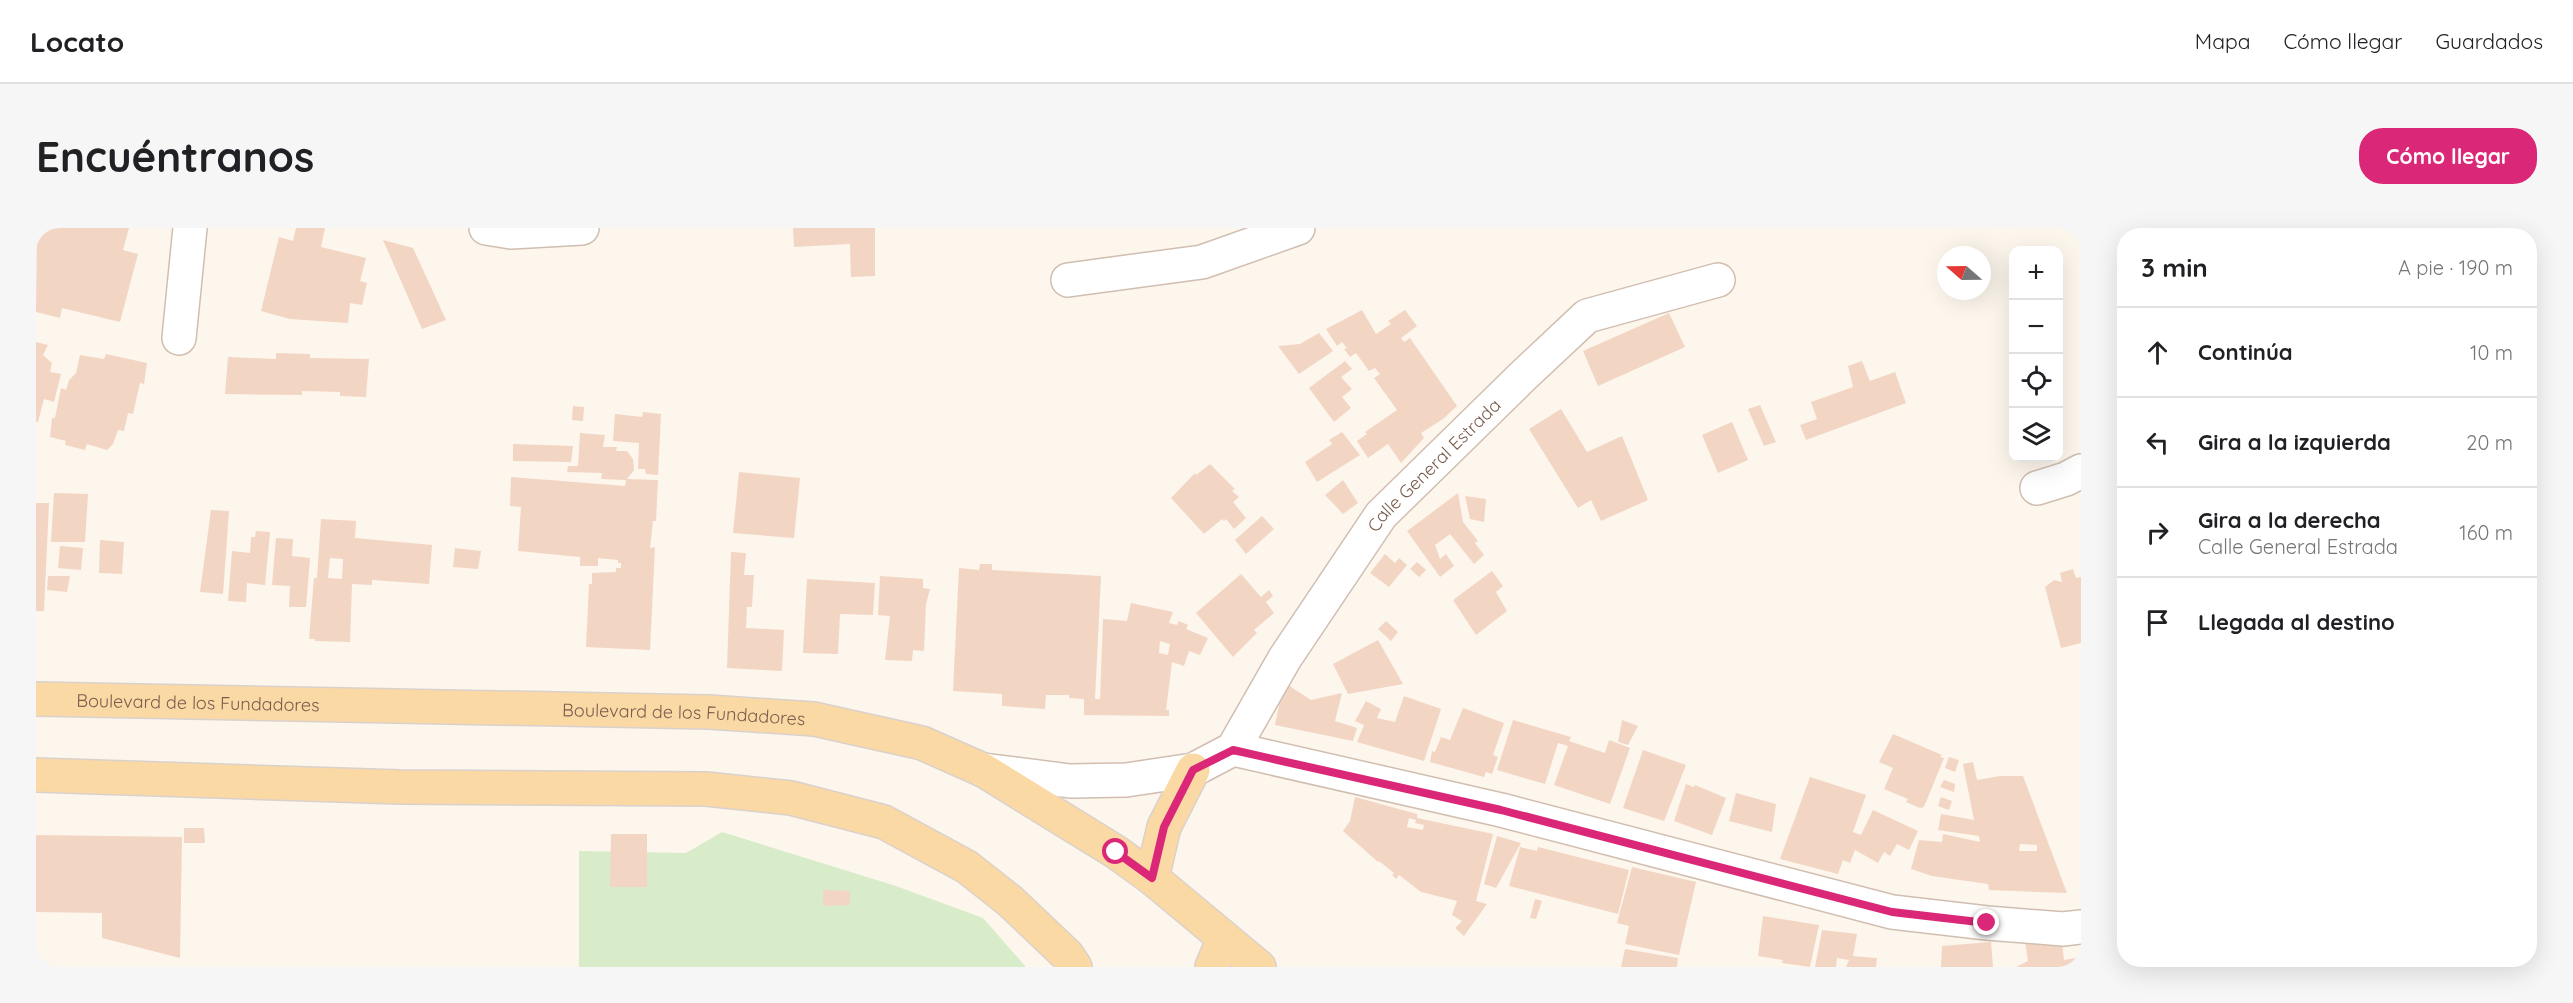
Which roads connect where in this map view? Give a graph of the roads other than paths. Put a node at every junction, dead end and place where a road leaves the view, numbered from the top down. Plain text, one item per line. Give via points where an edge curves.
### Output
1 (190, 228) edge
2 (582, 228) edge
3 (1298, 228) edge
4 (502, 229) edge
5 (1068, 280) dead end
6 (1718, 280) dead end
7 (179, 338) dead end
8 (2081, 471) edge
9 (2037, 488) dead end
10 (36, 699) edge
11 (1233, 750) junction
12 (1193, 770) junction
13 (983, 771) junction
14 (36, 775) edge
15 (1152, 878) junction
16 (2081, 927) edge
17 (1218, 953) edge
18 (1075, 967) edge
19 (1259, 967) edge

1 - 7 street
2 - 4 street
3 - 5 street via 1202,262
6 - 11 street, Calle General Estrada via 1587,316 1522,377 1382,515 1285,658
8 - 9 street
10 - 13 main road, Boulevard de los Fundadores via 709,712 814,719 922,742
11 - 12 street
11 - 16 street via 1501,810 1892,912 1987,923
12 - 13 street via 1126,780 1070,781
12 - 15 main road via 1164,827
13 - 15 main road, Boulevard de los Fundadores
14 - 18 main road via 400,787 706,789 791,798 884,822 967,867 1018,908
15 - 17 main road, Boulevard de los Fundadores
17 - 19 main road, Boulevard de los Fundadores

